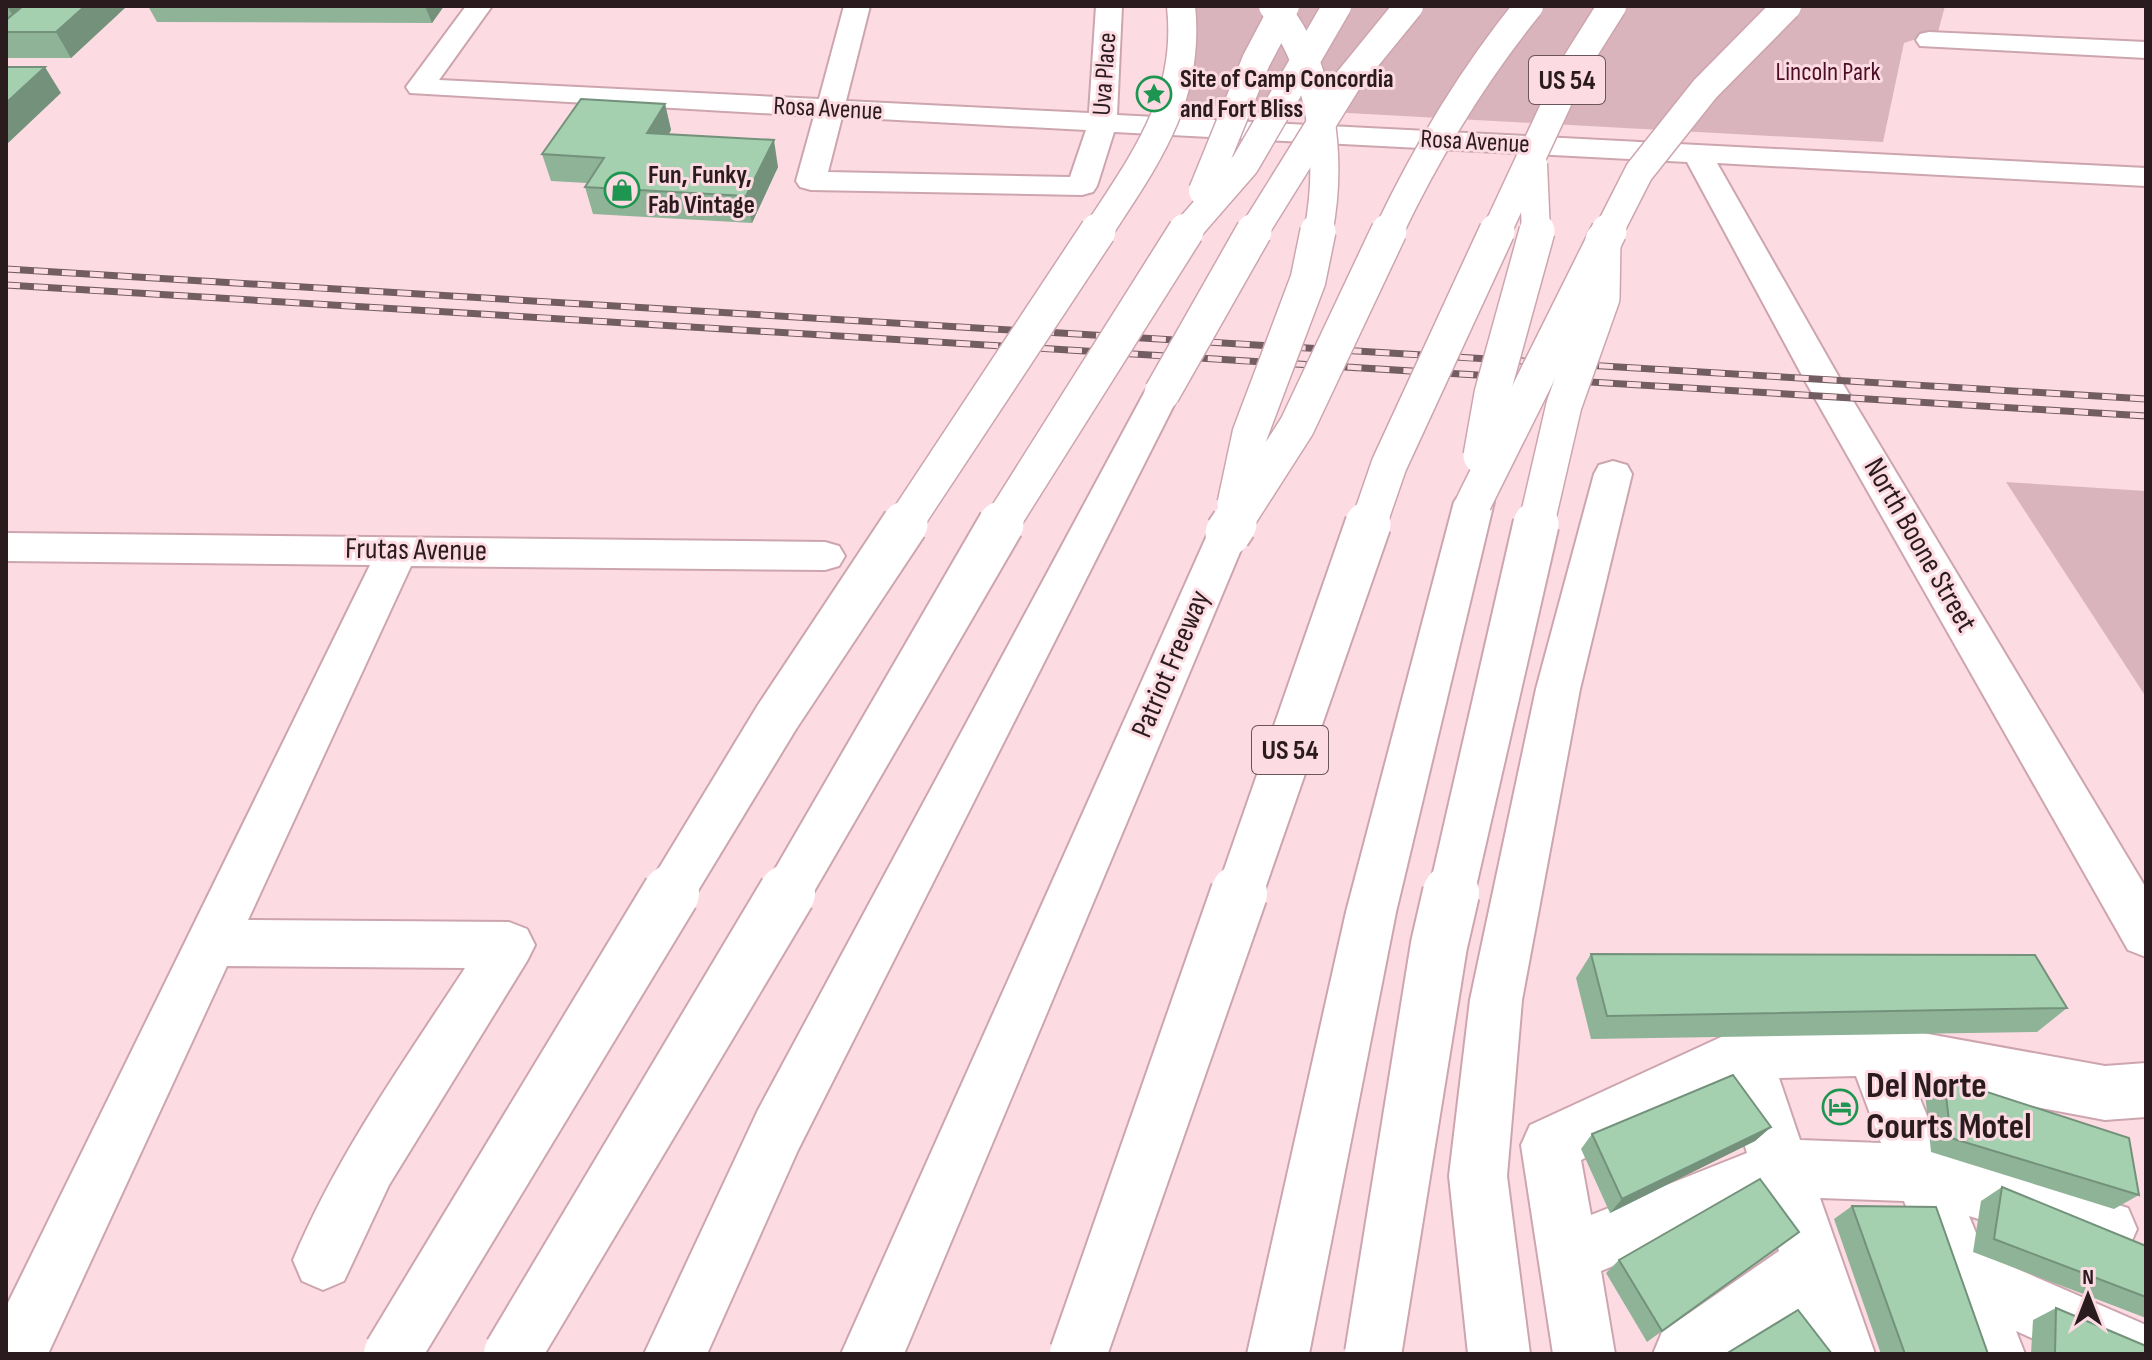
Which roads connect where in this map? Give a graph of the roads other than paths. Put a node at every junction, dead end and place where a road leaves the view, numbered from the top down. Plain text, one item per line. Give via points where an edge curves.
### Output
1 (479, 6) edge
2 (857, 6) edge
3 (1109, 6) edge
4 (1181, 6) edge
5 (1273, 6) edge
6 (1285, 6) edge
7 (1337, 6) edge
8 (1409, 6) edge
9 (1529, 6) edge
10 (1612, 6) edge
11 (1787, 6) edge
12 (1929, 40) dead end
13 (2146, 50) edge
14 (830, 109) junction
15 (1103, 123) junction
16 (1697, 154) junction
17 (1532, 158) junction
18 (2146, 177) edge
19 (1187, 230) junction
20 (1603, 240) junction
21 (1613, 474) dead end
22 (1474, 502) junction
23 (1228, 533) junction
24 (6, 547) edge
25 (398, 550) junction
26 (825, 556) dead end
27 (2146, 934) edge
28 (213, 943) junction
29 (1873, 1050) junction
30 (1743, 1053) junction
31 (2146, 1090) edge
32 (1781, 1168) junction
33 (1922, 1173) junction
34 (2107, 1229) edge
35 (1566, 1255) junction
36 (323, 1260) dead end
37 (1813, 1264) junction
38 (1964, 1277) junction
39 (16, 1354) edge
40 (392, 1354) edge
41 (512, 1354) edge
42 (675, 1354) edge
43 (872, 1354) edge
44 (1078, 1354) edge
45 (1278, 1354) edge
46 (1373, 1354) edge
47 (1499, 1354) edge
48 (1584, 1354) edge
49 (1684, 1354) edge
50 (1844, 1354) edge
51 (1994, 1354) edge
52 (2140, 1354) edge

1 - 14 main road, Rosa Avenue via 420,87
2 - 14 main road
3 - 15 main road, Uva Place
4 - 40 main road, bridge via 1184,58 1177,97 1147,157 777,717
5 - 23 main road, bridge via 1292,29 1313,87 1325,155 1320,223 1308,280 1250,434
6 - 19 main road, bridge via 1256,61
7 - 19 main road, bridge via 1245,164
8 - 42 main road, bridge via 1347,82 1162,393 778,1130
9 - 23 main road, Patriot Freeway / US 54, bridge via 1498,40 1393,217 1297,428
10 - 17 main road, US 54, bridge via 1573,68
11 - 20 main road, bridge via 1705,89 1639,172
12 - 13 main road
14 - 15 main road, Rosa Avenue
14 - 15 main road, Uva Place via 811,181 1082,186
15 - 16 main road, Rosa Avenue
16 - 18 main road, Rosa Avenue
16 - 27 main road, North Boone Street
17 - 22 main road, bridge via 1537,230 1492,394
17 - 44 main road, US 54, bridge via 1389,465
19 - 41 main road, bridge via 1002,522 709,1028
20 - 22 main road, bridge
20 - 46 main road, bridge via 1602,298 1564,405 1439,945
21 - 47 main road via 1555,704 1496,1000 1478,1176
22 - 45 main road via 1371,912
23 - 43 main road, Patriot Freeway / US 54
24 - 25 main road, Frutas Avenue
25 - 26 main road, Frutas Avenue
25 - 28 main road
28 - 36 main road via 509,945 369,1165
28 - 39 main road
29 - 30 main road
29 - 31 main road via 2105,1093
29 - 33 main road
30 - 32 main road
30 - 35 main road via 1550,1145
32 - 33 main road
32 - 35 main road
32 - 37 main road
33 - 34 main road
33 - 38 main road
35 - 48 main road
37 - 49 main road
37 - 50 main road
38 - 51 main road
38 - 52 main road

